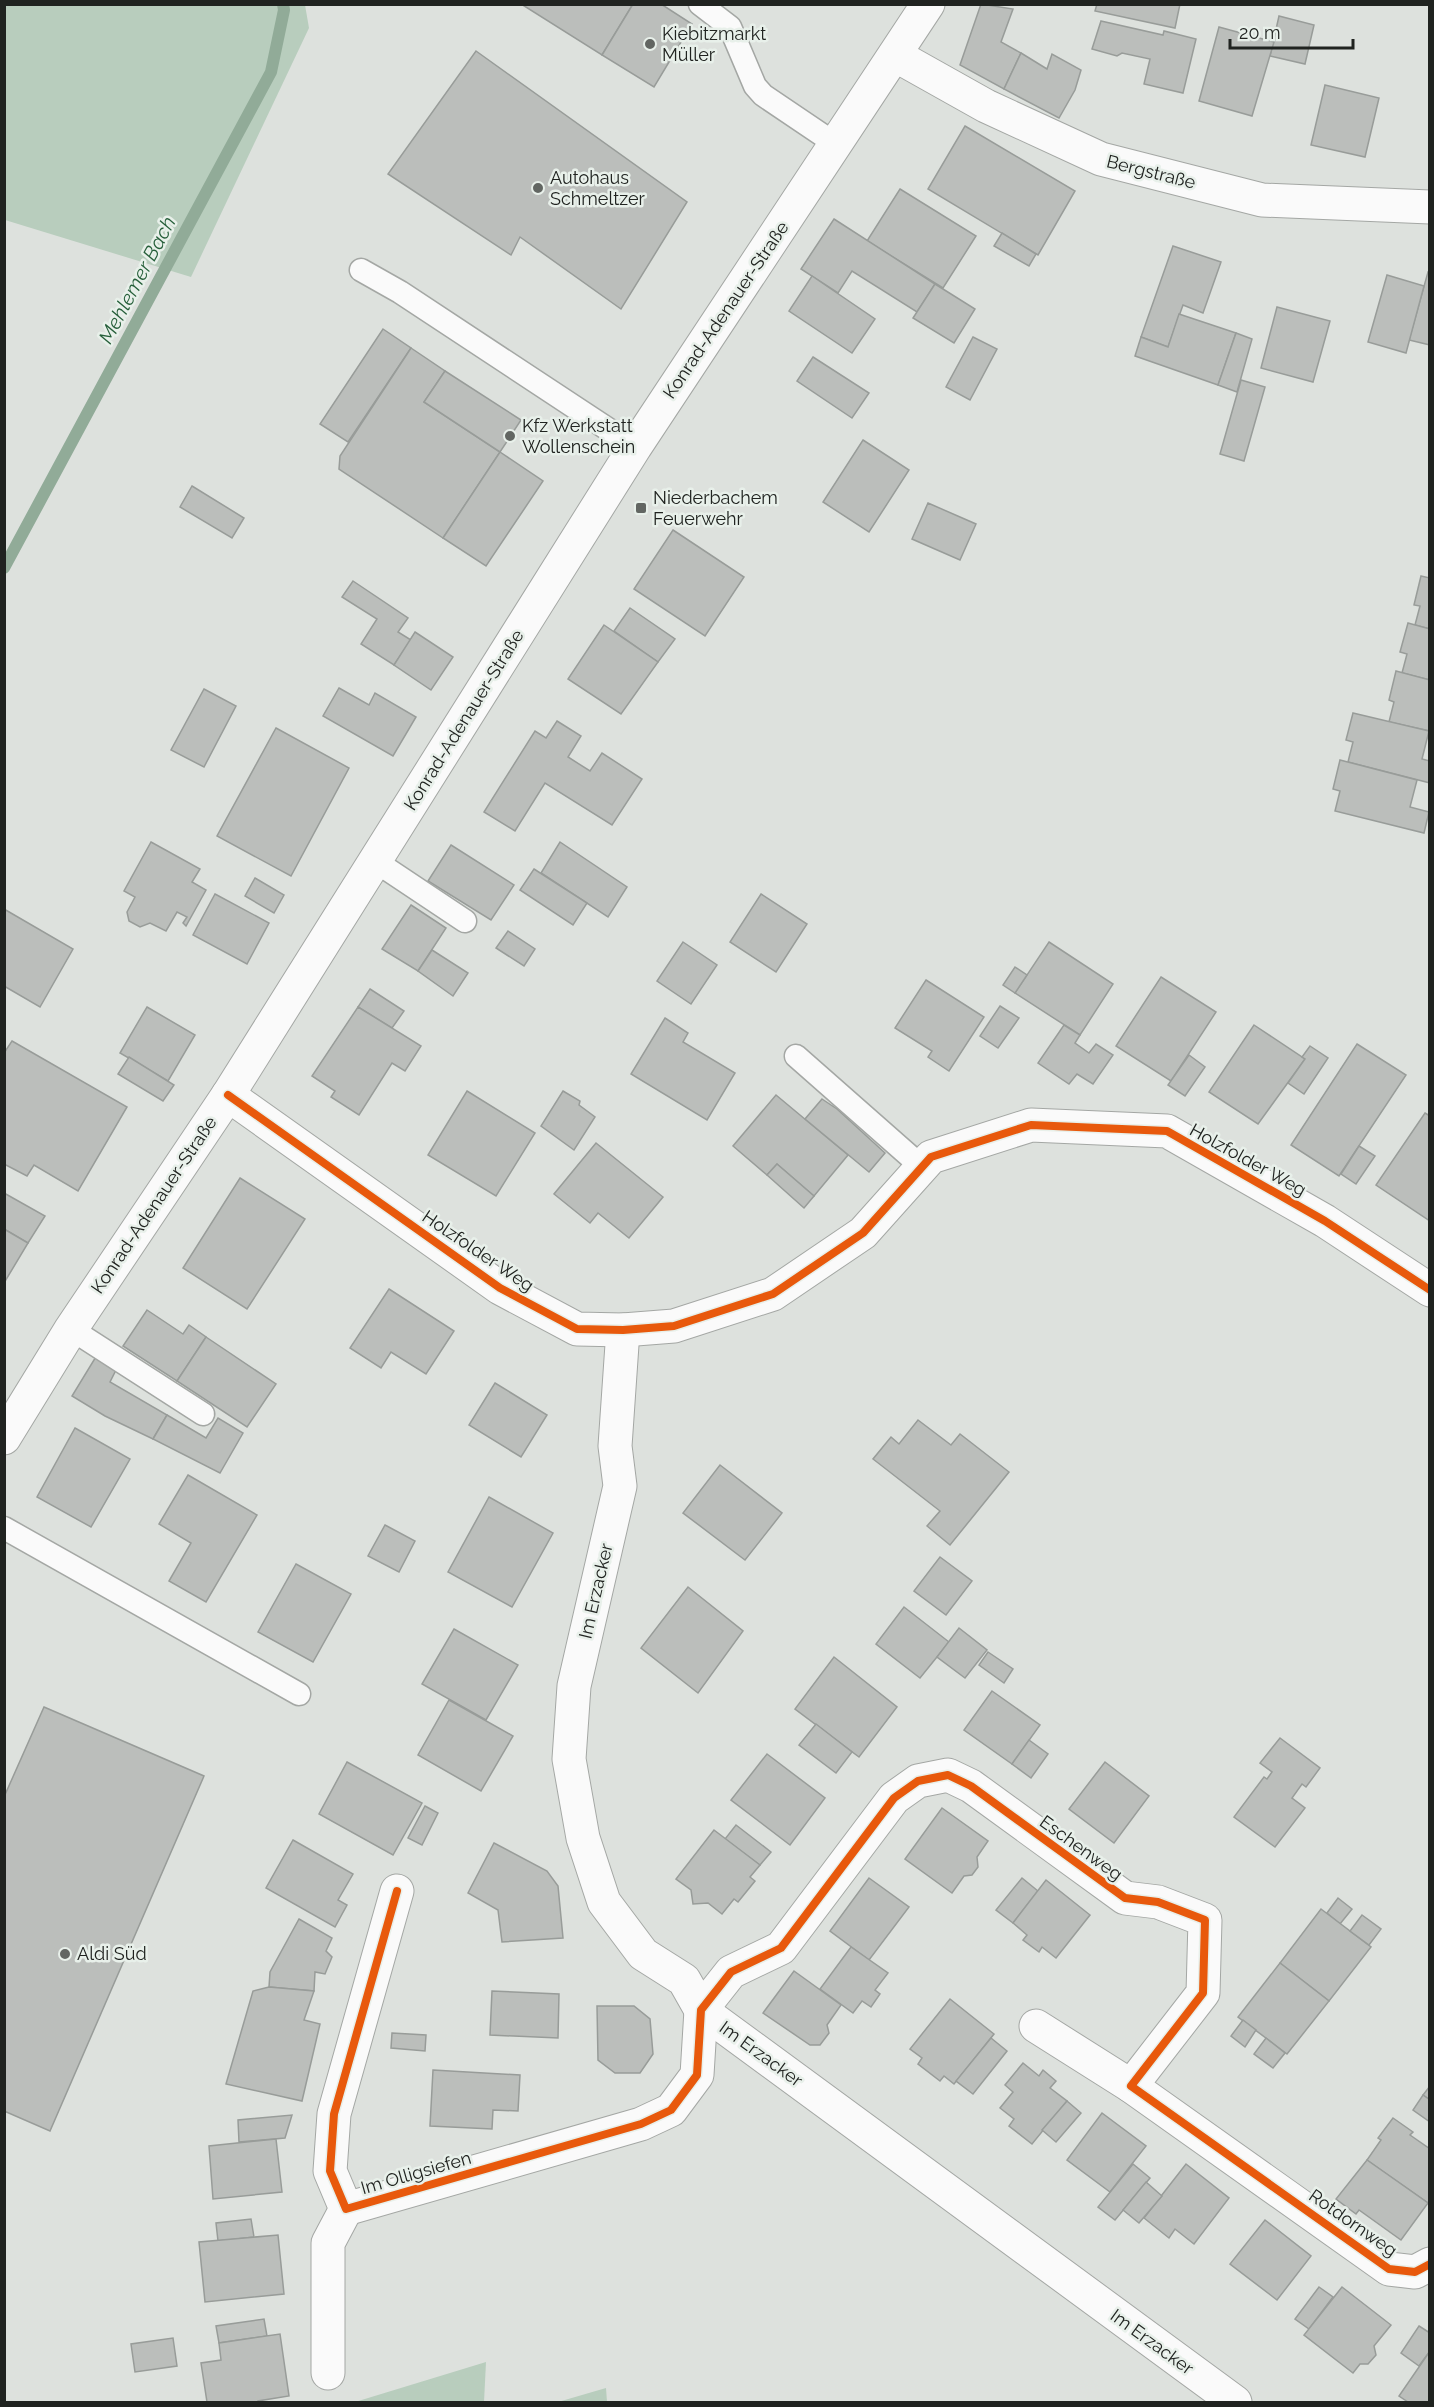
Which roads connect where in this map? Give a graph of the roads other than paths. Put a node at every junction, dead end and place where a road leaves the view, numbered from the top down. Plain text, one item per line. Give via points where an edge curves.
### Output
1 (700, 4) edge
2 (928, 4) edge
3 (895, 55) junction
4 (837, 145) junction
5 (1430, 207) edge
6 (362, 270) dead end
7 (635, 447) junction
8 (375, 861) junction
9 (465, 921) dead end
10 (796, 1056) dead end
11 (228, 1095) junction
12 (922, 1167) junction
13 (1430, 1290) edge
14 (71, 1329) junction
15 (623, 1330) junction
16 (202, 1414) dead end
17 (4, 1438) edge
18 (4, 1528) edge
19 (299, 1694) dead end
20 (397, 1891) dead end
21 (700, 2010) junction
22 (1036, 2026) dead end
23 (1131, 2086) junction
24 (346, 2209) junction
25 (1430, 2264) edge
26 (328, 2373) dead end
27 (1235, 2403) edge

1 - 4 lane via 730,27 755,86 763,95
2 - 3 street, Konrad-Adenauer-Straße
3 - 4 street, Konrad-Adenauer-Straße
3 - 5 street, Bergstraße via 987,106 1101,159 1262,200
4 - 7 street, Konrad-Adenauer-Straße
6 - 7 lane
7 - 8 street, Konrad-Adenauer-Straße
8 - 9 lane
8 - 11 street, Konrad-Adenauer-Straße
10 - 12 lane
11 - 14 street, Konrad-Adenauer-Straße
11 - 15 street, Holzfolder Weg via 500,1288 577,1329
12 - 13 street, Holzfolder Weg via 931,1157 1031,1125 1167,1131 1325,1221
12 - 15 street, Holzfolder Weg via 862,1233 773,1294 674,1326
14 - 16 lane
14 - 17 street, Konrad-Adenauer-Straße
15 - 21 street, Im Erzacker via 615,1446 620,1486 574,1686 569,1760 583,1838 604,1902 643,1954 684,1980
18 - 19 lane
20 - 24 street, Im Olligsiefen via 334,2114 330,2171
21 - 23 street, Eschenweg via 731,1972 782,1948 894,1798 918,1781 948,1775 971,1786 1125,1898 1158,1902 1205,1920 1203,1993
21 - 24 street, Im Olligsiefen via 697,2075 671,2110 641,2124
21 - 27 street, Im Erzacker
22 - 23 street
23 - 25 street, Rotdornweg via 1389,2269 1415,2272
24 - 26 street, Im Olligsiefen via 328,2243

